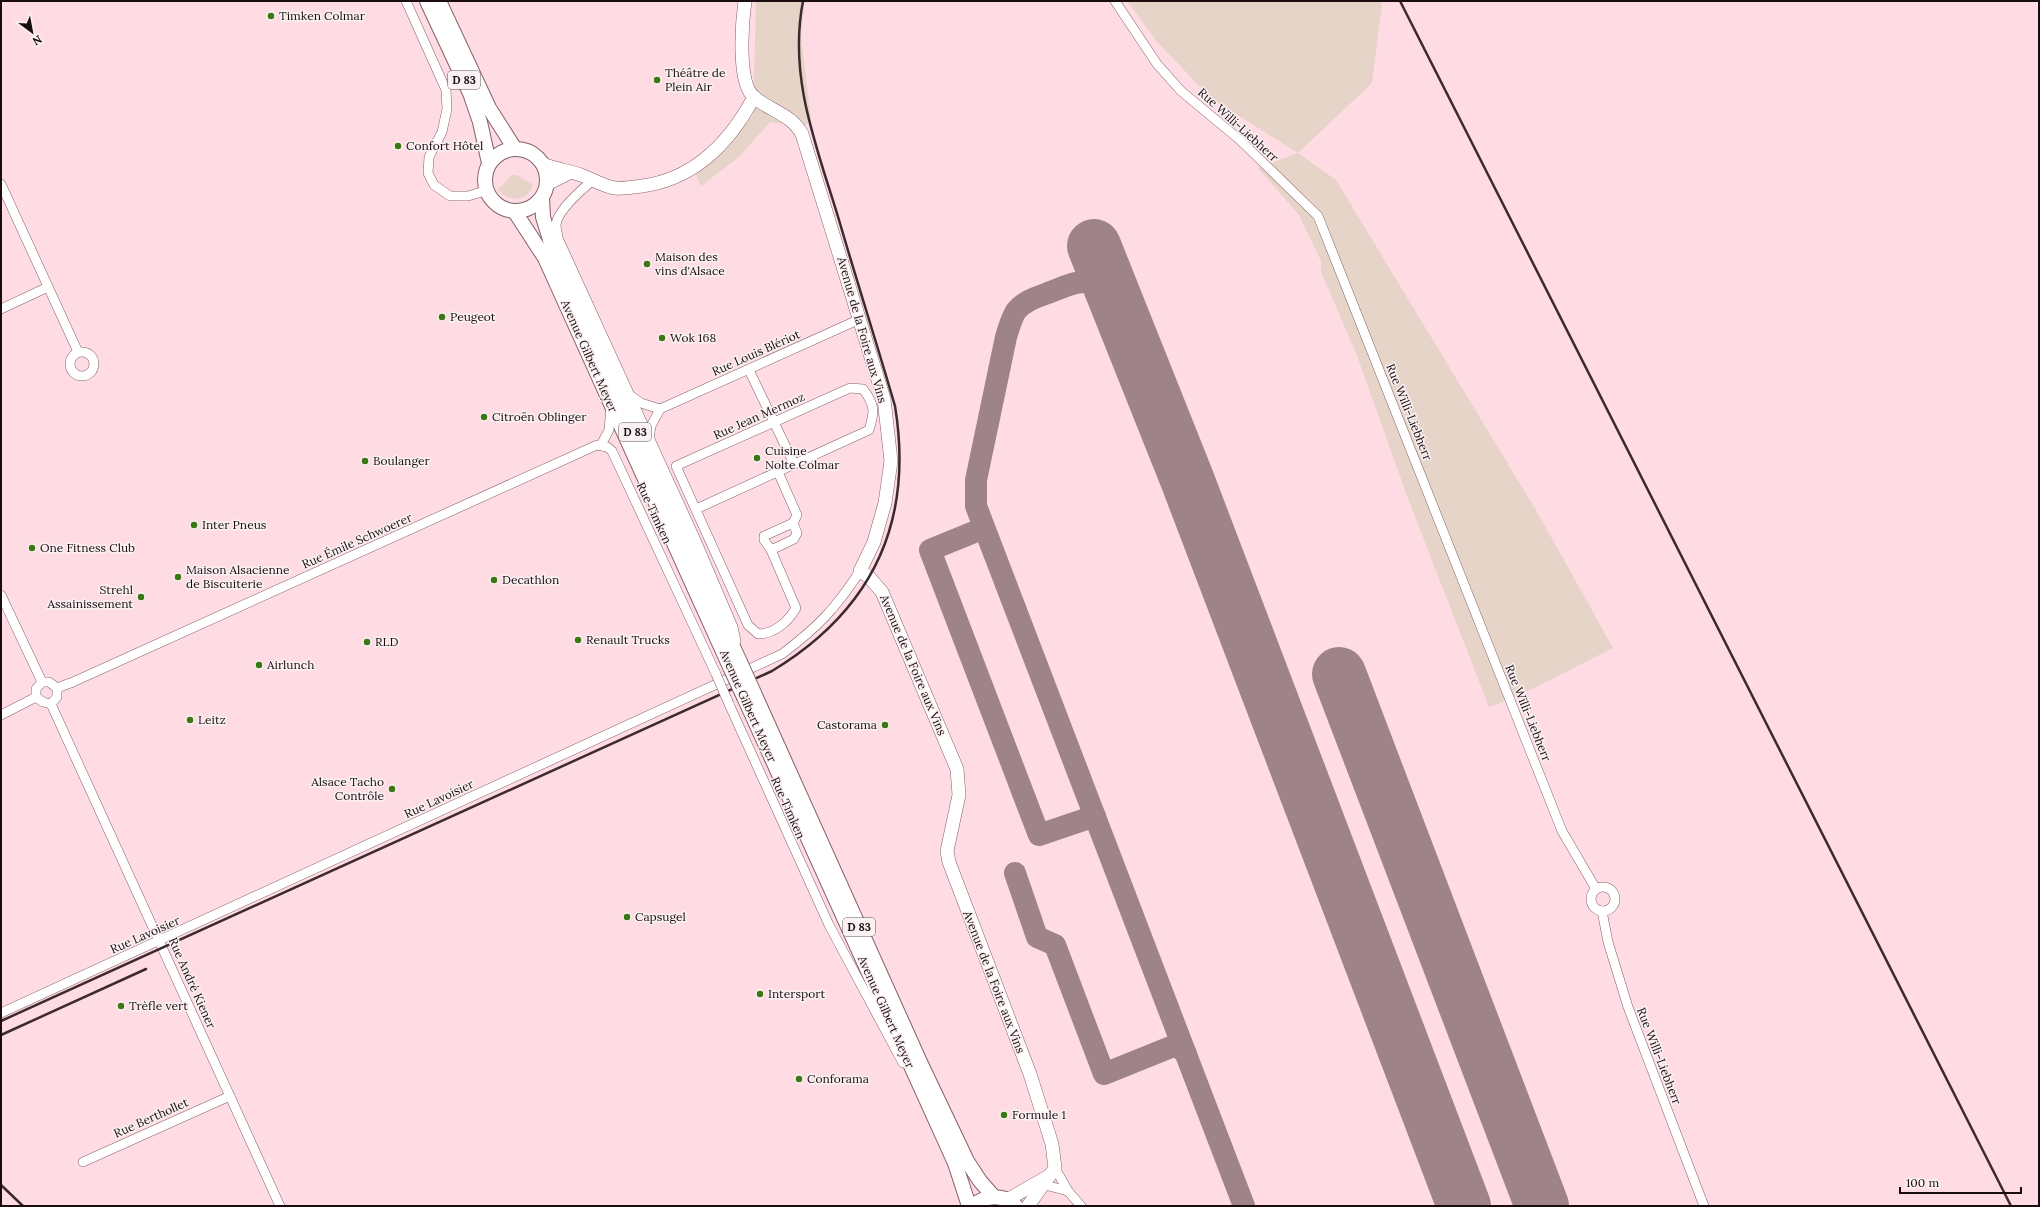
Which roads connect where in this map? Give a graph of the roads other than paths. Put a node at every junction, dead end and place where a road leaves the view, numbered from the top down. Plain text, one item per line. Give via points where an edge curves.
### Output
1 (406, 1) edge
2 (427, 1) edge
3 (439, 1) edge
4 (745, 1) edge
5 (1115, 1) edge
6 (754, 97) junction
7 (515, 149) junction
8 (489, 163) junction
9 (543, 164) junction
10 (568, 173) junction
11 (592, 181) junction
12 (1, 184) edge
13 (547, 184) junction
14 (486, 191) junction
15 (542, 198) junction
16 (515, 212) junction
17 (48, 287) junction
18 (1, 309) edge
19 (860, 319) junction
20 (78, 352) dead end
21 (749, 370) junction
22 (630, 396) junction
23 (611, 404) junction
24 (660, 409) junction
25 (774, 422) junction
26 (649, 438) junction
27 (601, 445) junction
28 (794, 464) junction
29 (778, 472) junction
30 (677, 497) junction
31 (696, 509) junction
32 (793, 523) junction
33 (696, 540) junction
34 (771, 550) junction
35 (860, 571) junction
36 (1, 594) edge
37 (735, 665) junction
38 (42, 682) junction
39 (56, 688) junction
40 (749, 695) junction
41 (36, 697) junction
42 (51, 704) junction
43 (1, 715) edge
44 (1596, 889) junction
45 (1602, 911) junction
46 (160, 941) junction
47 (1, 1013) edge
48 (922, 1092) junction
49 (230, 1096) junction
50 (83, 1162) dead end
51 (1050, 1176) junction
52 (1068, 1191) junction
53 (1006, 1201) edge
54 (280, 1206) edge
55 (969, 1206) edge
56 (972, 1206) edge
57 (1028, 1206) edge
58 (1081, 1206) edge
59 (1704, 1206) edge

1 - 14 street via 446,90 447,109 442,132 429,157 428,173 434,184 450,196 468,196
2 - 8 main road, D 83 via 470,93 480,122
3 - 7 main road, D 83 via 489,108
4 - 6 street via 741,25 745,81
5 - 44 street, Rue Willi-Liebherr via 1157,64 1181,91 1240,140 1318,216 1562,831
6 - 11 street via 720,147 686,172 666,181 630,187 615,188
6 - 19 street, Avenue de la Foire aux Vins via 789,118 802,134
7 - 8 main road via 500,153
7 - 9 main road via 531,153
8 - 14 main road via 484,179
9 - 10 street
9 - 13 main road
10 - 11 street
10 - 13 street
11 - 22 street, Avenue Gilbert Meyer via 564,208 556,224 558,238
12 - 17 street
13 - 15 main road, Avenue Gilbert Meyer
14 - 16 main road via 497,206
15 - 16 main road via 531,208
15 - 37 main road, Avenue Gilbert Meyer / D 83 via 543,217 554,253
16 - 23 main road, Avenue Gilbert Meyer / D 83 via 545,258
17 - 18 street
17 - 20 street
19 - 21 street, Rue Louis Blériot
19 - 35 street, Avenue de la Foire aux Vins via 884,399 891,461 885,503 874,542
21 - 24 street, Rue Louis Blériot
21 - 25 street
22 - 24 street via 641,403
22 - 26 street, Avenue Gilbert Meyer
23 - 27 street via 609,430
23 - 37 main road, Avenue Gilbert Meyer / D 83
24 - 26 street via 651,426
25 - 28 street
25 - 28 street, Rue Jean Mermoz via 850,388 863,389 872,401 874,415 869,430
25 - 31 street, Rue Jean Mermoz via 676,466
26 - 30 street, Avenue Gilbert Meyer
27 - 39 street, Rue Émile Schwoerer
27 - 48 street, Rue Timken, bridge via 612,451 829,926 901,1059
28 - 29 street
29 - 31 street
29 - 32 street via 797,515
30 - 31 street
30 - 33 street, Avenue Gilbert Meyer
31 - 33 street
31 - 34 street via 748,625 758,634 769,634 791,618 796,608
32 - 34 street via 798,533 794,539
32 - 34 street via 764,536
33 - 37 street, Avenue Gilbert Meyer via 733,627
35 - 46 street, Rue Lavoisier via 842,599 824,620 782,654
35 - 51 street, Avenue de la Foire aux Vins via 882,592 957,769 959,795 947,851 948,862 1030,1074 1052,1144
36 - 38 street
37 - 40 main road, Avenue Gilbert Meyer / D 83, bridge
38 - 39 street via 49,682
38 - 41 street via 36,689
39 - 42 street via 57,697
40 - 48 main road, Avenue Gilbert Meyer / D 83
40 - 53 main road, Avenue Gilbert Meyer / D 83 via 967,1160 980,1181
41 - 42 street
41 - 43 street
42 - 46 street, Rue André Kiener
44 - 45 street, Rue Willi-Liebherr via 1591,896 1592,904
44 - 45 street via 1607,887 1615,896 1612,907
45 - 59 street, Rue Willi-Liebherr via 1608,942 1628,1007
46 - 47 street, Rue Lavoisier
46 - 49 street, Rue André Kiener
48 - 55 main road, Avenue Gilbert Meyer / D 83 via 955,1162
49 - 50 street, Rue Berthollet
49 - 54 street, Rue André Kiener
51 - 52 street
51 - 52 street, Avenue de la Foire aux Vins
51 - 53 street
51 - 57 street
52 - 58 street, Avenue de la Foire aux Vins
53 - 56 main road via 985,1198

